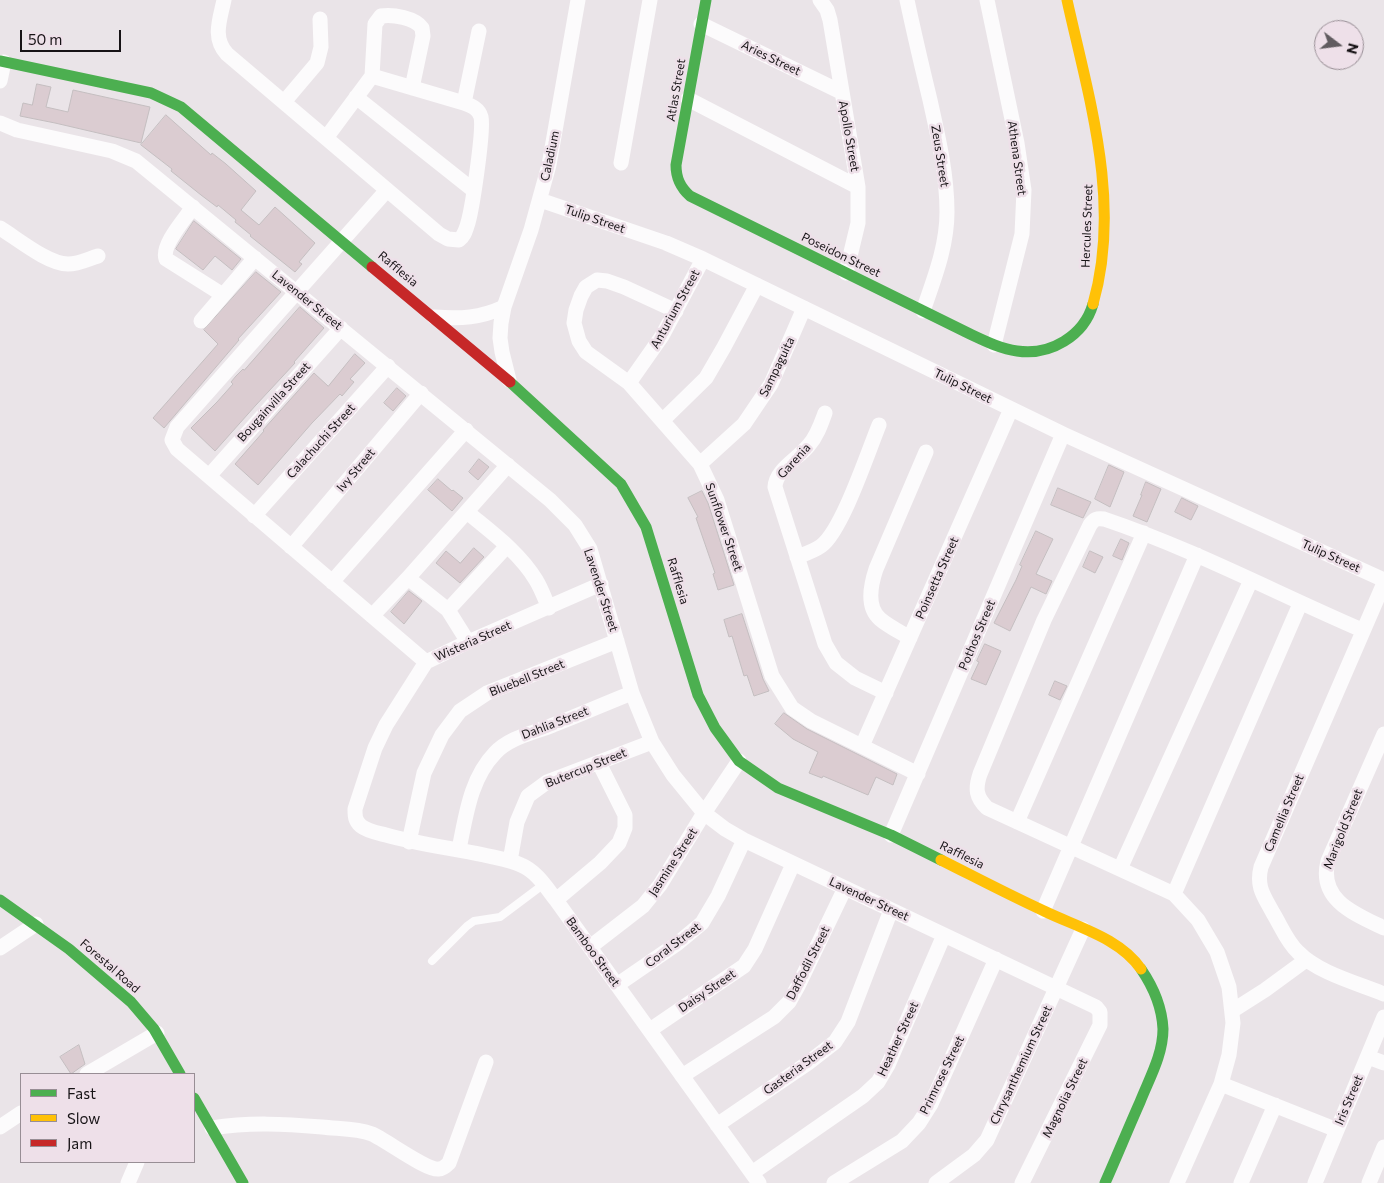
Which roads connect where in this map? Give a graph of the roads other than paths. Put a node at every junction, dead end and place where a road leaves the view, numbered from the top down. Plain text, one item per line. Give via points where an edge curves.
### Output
1 (224, 0) edge
2 (578, 0) edge
3 (650, 0) edge
4 (706, 0) edge
5 (820, 0) edge
6 (907, 0) edge
7 (987, 0) edge
8 (1067, 0) edge
9 (320, 19) dead end
10 (701, 24) junction
11 (478, 31) dead end
12 (2, 62) edge
13 (372, 76) junction
14 (0, 81) edge
15 (412, 88) junction
16 (841, 92) junction
17 (356, 97) junction
18 (688, 99) junction
19 (284, 102) junction
20 (464, 103) junction
21 (0, 123) edge
22 (326, 138) junction
23 (621, 163) dead end
24 (679, 185) joint
25 (858, 187) junction
26 (387, 190) junction
27 (473, 190) junction
28 (540, 200) junction
29 (193, 207) junction
30 (0, 228) edge
31 (342, 240) junction
32 (98, 256) dead end
33 (255, 258) junction
34 (703, 259) junction
35 (846, 273) junction
36 (757, 284) junction
37 (297, 292) junction
38 (224, 295) junction
39 (504, 307) junction
40 (804, 308) junction
41 (923, 311) junction
42 (676, 312) junction
43 (434, 317) junction
44 (201, 321) dead end
45 (340, 328) junction
46 (994, 345) junction
47 (388, 366) junction
48 (510, 382) junction
49 (629, 383) junction
50 (421, 393) junction
51 (1011, 409) junction
52 (825, 413) dead end
53 (663, 420) junction
54 (879, 426) dead end
55 (466, 430) junction
56 (1063, 434) junction
57 (926, 452) dead end
58 (508, 464) junction
59 (700, 464) junction
60 (209, 476) junction
61 (467, 512) junction
62 (254, 516) junction
63 (1144, 533) junction
64 (507, 546) junction
65 (290, 547) junction
66 (1197, 555) junction
67 (797, 557) junction
68 (408, 578) junction
69 (1251, 580) junction
70 (1384, 581) edge
71 (332, 582) junction
72 (601, 584) junction
73 (1300, 604) junction
74 (549, 608) junction
75 (448, 610) junction
76 (372, 616) junction
77 (1362, 630) junction
78 (910, 638) junction
79 (617, 641) junction
80 (468, 642) junction
81 (426, 662) junction
82 (632, 692) junction
83 (886, 693) junction
84 (1384, 734) edge
85 (652, 742) junction
86 (862, 746) junction
87 (739, 761) junction
88 (599, 763) junction
89 (918, 774) junction
90 (704, 813) junction
91 (1017, 822) junction
92 (358, 823) joint
93 (891, 835) junction
94 (744, 840) junction
95 (409, 842) junction
96 (1071, 847) junction
97 (459, 850) junction
98 (510, 861) junction
99 (793, 864) junction
100 (1120, 869) junction
101 (544, 884) junction
102 (845, 888) junction
103 (1174, 894) junction
104 (0, 900) edge
105 (556, 900) junction
106 (891, 910) junction
107 (1043, 911) junction
108 (36, 924) junction
109 (1384, 928) edge
110 (1083, 929) junction
111 (944, 935) junction
112 (590, 947) junction
113 (0, 948) edge
114 (996, 959) junction
115 (1306, 960) junction
116 (432, 961) dead end
117 (617, 985) junction
118 (1056, 988) junction
119 (1384, 994) edge
120 (1232, 1011) junction
121 (1100, 1012) joint
122 (1384, 1017) edge
123 (650, 1030) junction
124 (157, 1033) junction
125 (1368, 1057) junction
126 (486, 1062) dead end
127 (1384, 1063) edge
128 (175, 1071) edge
129 (89, 1073) edge
130 (682, 1076) junction
131 (1221, 1084) junction
132 (195, 1100) edge
133 (1275, 1105) junction
134 (20, 1114) edge
135 (717, 1125) junction
136 (0, 1126) edge
137 (212, 1128) junction
138 (1337, 1130) junction
139 (1384, 1147) edge
140 (137, 1163) edge
141 (756, 1178) edge
142 (128, 1183) edge
143 (243, 1183) edge
144 (834, 1183) edge
145 (936, 1183) edge
146 (1022, 1183) edge
147 (1105, 1183) edge
148 (1177, 1183) edge
149 (1241, 1183) edge
150 (1315, 1183) edge
151 (1369, 1183) edge

1 - 19 street via 218,29 219,43
2 - 28 street, Caladium via 555,138
3 - 23 street
4 - 10 street, Atlas Street
5 - 16 street, Apollo Street via 830,20
6 - 41 street, Zeus Street via 939,138 946,183 944,242
7 - 46 street, Athena Street via 1024,190 1022,234
8 - 46 street, Hercules Street via 1103,178 1104,221 1096,291 1086,320 1076,333 1052,348 1023,352
9 - 19 street via 321,48 317,63
10 - 16 street, Aries Street
10 - 18 street, Atlas Street
11 - 20 street
12 - 14 street
12 - 31 street, Rafflesia via 151,93 182,107
13 - 15 street
13 - 15 street via 374,30 378,19 388,15 416,22 423,31
13 - 17 street
15 - 20 street
16 - 25 street, Apollo Street
17 - 22 street
17 - 27 street
18 - 24 street, Atlas Street via 676,165
18 - 25 street
19 - 22 street
20 - 27 street via 478,111 482,125
21 - 29 street, Lavender Street via 136,160
22 - 26 street
24 - 35 street, Poseidon Street via 695,199
25 - 35 street, Apollo Street via 858,223
26 - 27 street via 439,234 459,240 468,224
26 - 31 street
28 - 34 street, Tulip Street
28 - 39 street, Caladium
29 - 33 street, Lavender Street
29 - 38 street via 167,245 166,260
30 - 32 street via 53,260 66,264
31 - 37 street
31 - 43 street, Rafflesia
33 - 37 street, Lavender Street
33 - 38 street
34 - 36 street, Tulip Street
34 - 42 street, Anturium Street
35 - 41 street, Poseidon Street
36 - 40 street, Tulip Street
36 - 53 street via 706,378
37 - 45 street, Lavender Street
37 - 60 street via 173,434 173,445
38 - 44 street
39 - 43 street via 477,317
39 - 48 street, Caladium via 500,338
40 - 51 street, Tulip Street
40 - 59 street, Sampaguita via 771,384 744,424
41 - 46 street, Poseidon Street
42 - 49 street, Anturium Street
42 - 49 street, Sunflower Street via 607,281 597,280 586,287 574,323 578,340 586,352
43 - 48 street, Rafflesia
45 - 47 street, Lavender Street
45 - 60 street, Bougainvilla Street
47 - 50 street, Lavender Street
47 - 62 street, Calachuchi Street
48 - 87 street, Rafflesia via 621,484 646,527 698,696 715,728
49 - 53 street, Sunflower Street
50 - 55 street, Lavender Street
50 - 65 street, Ivy Street
51 - 56 street, Tulip Street
51 - 78 street, Poinsetta Street
52 - 67 street, Garenia via 809,445 781,472 776,482
53 - 59 street, Sunflower Street
54 - 67 street via 832,536 821,546
55 - 58 street, Lavender Street
55 - 71 street
56 - 70 street, Tulip Street
56 - 89 street, Pothos Street
57 - 78 street via 870,586 879,618
58 - 61 street
58 - 72 street, Lavender Street via 575,526 590,550
59 - 86 street, Sunflower Street via 717,500 772,676 792,708
60 - 62 street
61 - 64 street
61 - 68 street
62 - 65 street
63 - 66 street
63 - 91 street
63 - 91 street via 1104,518 1093,520 1044,620 977,785 977,794 987,808
64 - 74 street via 536,581
64 - 75 street
65 - 71 street
66 - 69 street
66 - 96 street
67 - 83 street via 825,644 836,663 856,678
68 - 75 street
68 - 76 street
69 - 73 street
69 - 100 street
70 - 77 street, Camellia Street
71 - 76 street
72 - 74 street, Wisteria Street
72 - 79 street, Lavender Street
73 - 77 street
73 - 103 street
74 - 80 street, Wisteria Street
75 - 80 street
76 - 81 street
77 - 115 street, Camellia Street via 1258,878 1260,888 1292,945
78 - 83 street, Poinsetta Street
79 - 82 street, Lavender Street
79 - 95 street, Bluebell Street via 487,693 460,711 442,735 424,773
80 - 81 street, Wisteria Street
81 - 92 street, Wisteria Street via 375,748 356,809
82 - 85 street, Lavender Street
82 - 97 street, Dahlia Street via 515,739 495,753 481,772 470,796
83 - 86 street, Poinsetta Street
84 - 109 street, Marigold Street via 1325,873 1327,884 1342,905
85 - 88 street, Butercup Street
85 - 90 street, Lavender Street via 673,775
86 - 89 street, Sunflower Street
87 - 90 street, Jasmine Street
87 - 93 street, Rafflesia via 778,788
88 - 98 street, Butercup Street via 547,782 528,796 517,822
88 - 105 street via 625,815 625,828 620,843
89 - 93 street, Pothos Street
90 - 94 street, Lavender Street
90 - 112 street, Jasmine Street via 660,885 643,906
91 - 96 street
92 - 95 street, Bamboo Street via 363,828
93 - 107 street, Rafflesia
94 - 99 street, Lavender Street
94 - 117 street, Coral Street via 702,924
95 - 97 street, Bamboo Street
96 - 100 street
96 - 107 street
97 - 98 street, Bamboo Street
98 - 101 street, Bamboo Street via 530,870
99 - 102 street, Lavender Street
99 - 123 street, Daisy Street via 755,950 744,966
100 - 103 street
101 - 105 street, Bamboo Street
101 - 116 lane via 500,916 474,921
102 - 106 street, Lavender Street
102 - 130 street, Daffodil Street via 789,1002 774,1017
103 - 120 street via 1198,920 1217,952 1229,987
104 - 108 street, Forestal Road
105 - 112 street, Bamboo Street
106 - 111 street, Lavender Street
106 - 135 street, Gasteria Street via 848,1022 835,1042
107 - 110 street, Rafflesia
108 - 113 street
108 - 124 street, Forestal Road via 82,958 143,1015
110 - 118 street, Chrysanthemium Street
110 - 147 street, Rafflesia via 1111,942 1134,959 1160,1005 1163,1030 1153,1071
111 - 114 street, Lavender Street
111 - 141 street, Heather Street via 878,1082
112 - 117 street, Bamboo Street
114 - 118 street, Lavender Street
114 - 144 street, Primrose Street via 931,1104 919,1123 902,1141
115 - 119 street, Camellia Street
115 - 120 street
117 - 123 street, Bamboo Street
118 - 121 street, Lavender Street via 1089,1003
118 - 145 street, Chrysanthemium Street via 987,1140 974,1155
120 - 131 street via 1229,1055
121 - 146 street, Magnolia Street via 1100,1025
122 - 125 street, Iris Street
123 - 130 street, Bamboo Street
124 - 128 street, Forestal Road
124 - 129 street
125 - 127 street
125 - 138 street, Iris Street
126 - 137 street via 449,1164 439,1169 371,1134 352,1130 273,1123
130 - 135 street, Bamboo Street
131 - 133 street
131 - 148 street
132 - 137 street
133 - 138 street
133 - 149 street
134 - 136 street
135 - 141 street, Bamboo Street
137 - 143 street
138 - 150 street, Iris Street
139 - 151 street
140 - 142 street

